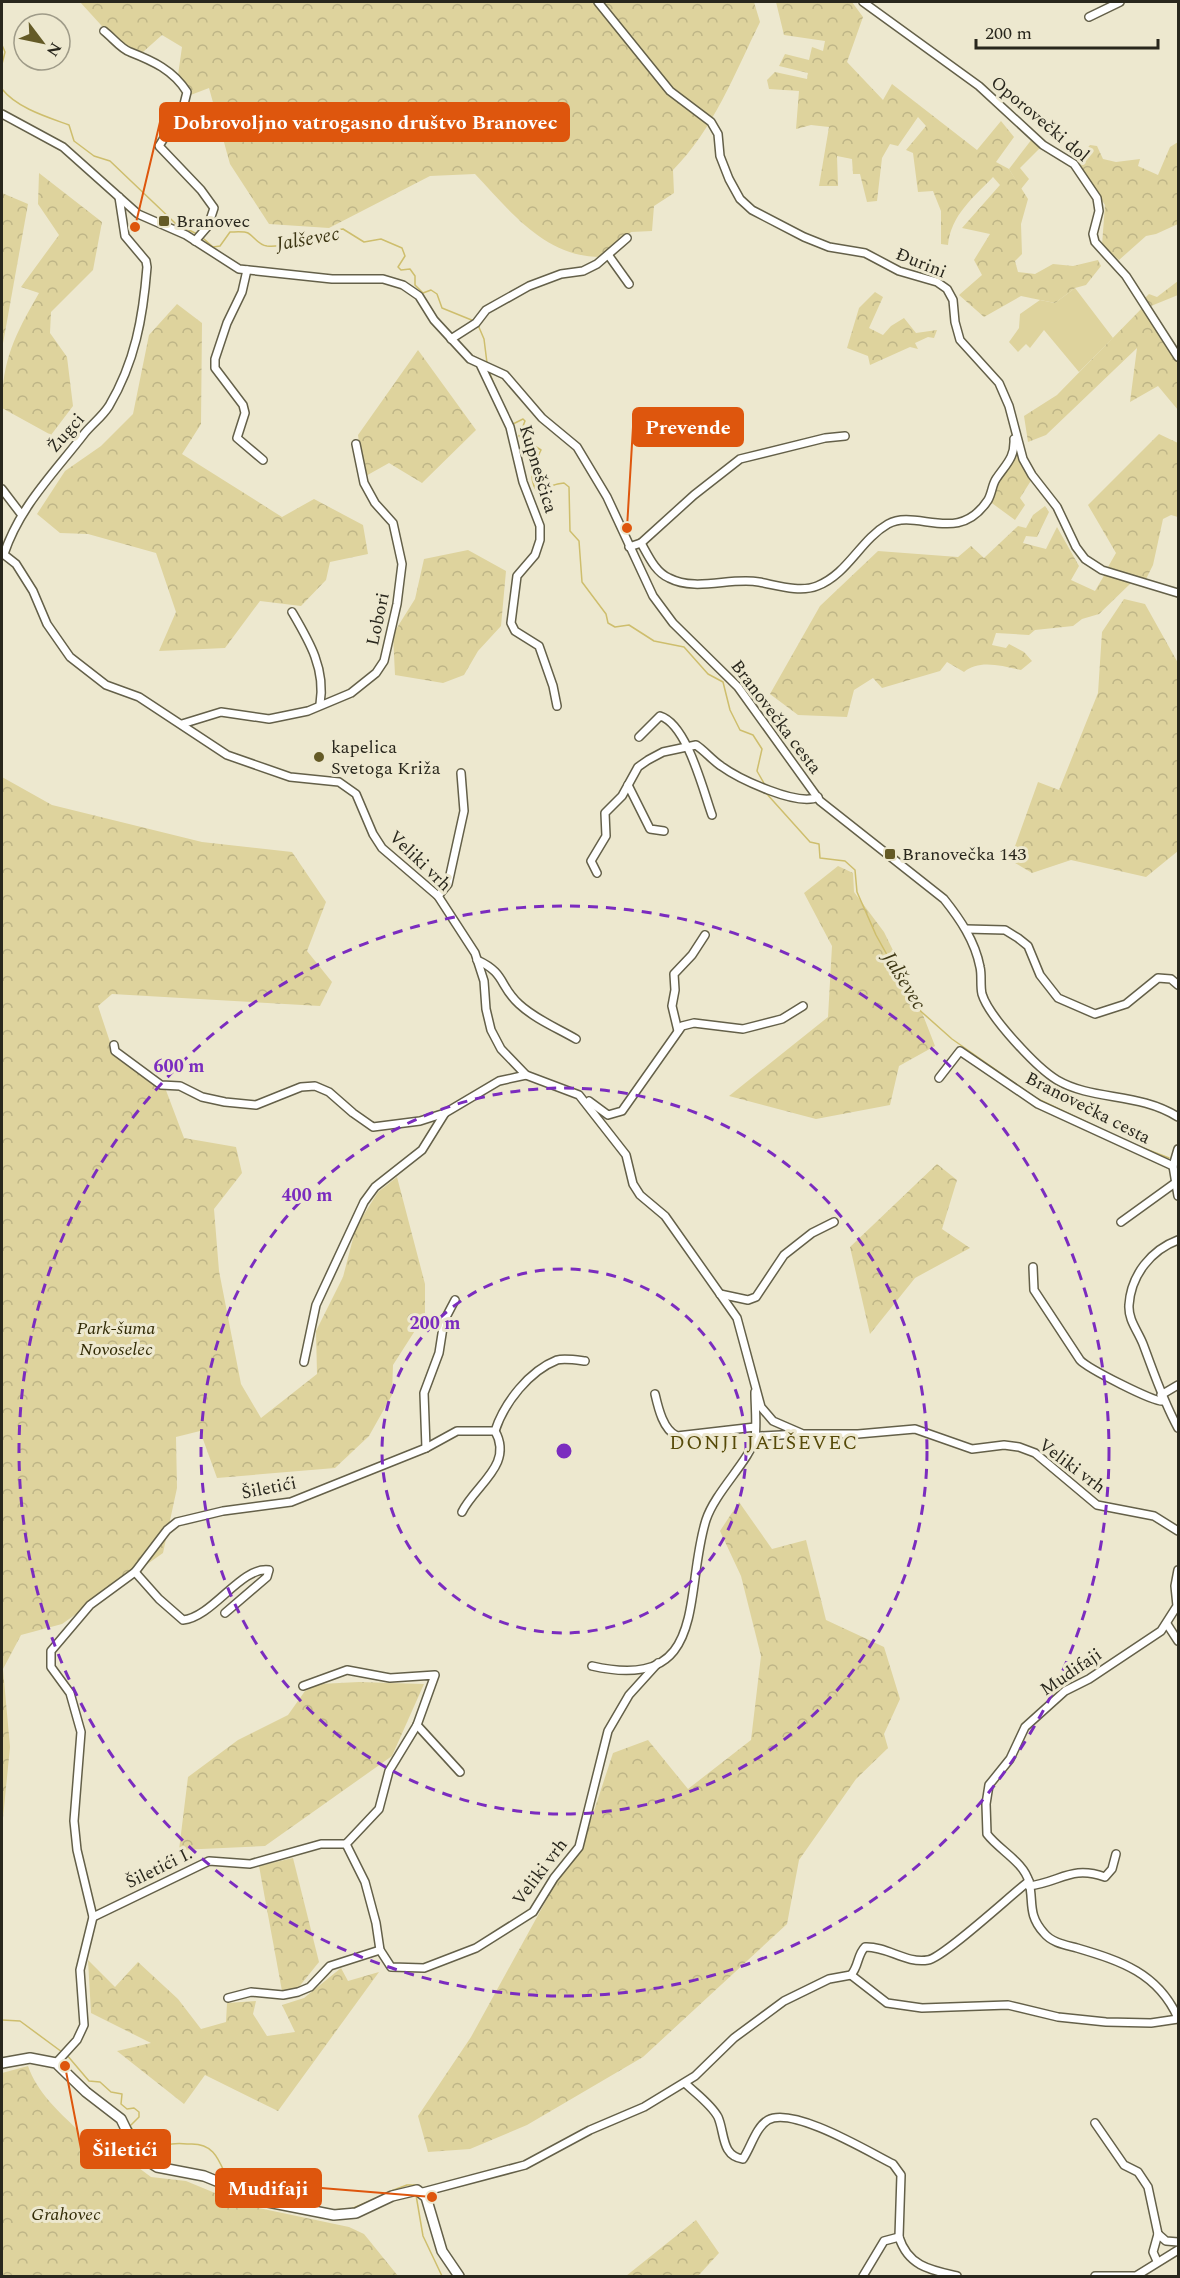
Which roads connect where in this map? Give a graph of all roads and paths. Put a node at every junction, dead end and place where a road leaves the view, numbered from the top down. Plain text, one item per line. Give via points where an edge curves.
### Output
1 (598, 2) edge
2 (863, 2) edge
3 (1120, 2) edge
4 (1089, 17) dead end
5 (104, 31) dead end
6 (2, 114) edge
7 (119, 196) junction
8 (627, 238) dead end
9 (195, 241) junction
10 (609, 255) junction
11 (247, 270) junction
12 (629, 284) dead end
13 (451, 339) junction
14 (1179, 357) edge
15 (485, 367) junction
16 (1008, 402) junction
17 (845, 436) dead end
18 (356, 444) dead end
19 (263, 460) dead end
20 (2, 489) edge
21 (21, 514) junction
22 (641, 543) junction
23 (629, 547) junction
24 (3, 554) edge
25 (1179, 593) edge
26 (292, 612) dead end
27 (320, 704) junction
28 (557, 706) dead end
29 (182, 724) junction
30 (639, 737) dead end
31 (687, 746) junction
32 (461, 772) dead end
33 (628, 785) junction
34 (818, 797) junction
35 (712, 815) dead end
36 (664, 831) dead end
37 (597, 873) dead end
38 (438, 896) junction
39 (966, 929) junction
40 (705, 934) dead end
41 (477, 960) junction
42 (1179, 985) edge
43 (802, 1006) dead end
44 (678, 1031) junction
45 (576, 1039) dead end
46 (114, 1045) dead end
47 (526, 1075) junction
48 (939, 1078) dead end
49 (579, 1095) junction
50 (445, 1113) junction
51 (1179, 1117) edge
52 (1175, 1158) edge
53 (1175, 1183) junction
54 (1179, 1196) edge
55 (834, 1222) dead end
56 (1121, 1222) dead end
57 (1179, 1240) edge
58 (1033, 1267) dead end
59 (720, 1294) junction
60 (455, 1300) dead end
61 (585, 1361) dead end
62 (304, 1362) dead end
63 (755, 1380) junction
64 (1179, 1385) edge
65 (655, 1394) dead end
66 (1162, 1398) junction
67 (755, 1427) junction
68 (1179, 1428) edge
69 (495, 1431) junction
70 (802, 1434) junction
71 (755, 1439) junction
72 (426, 1449) junction
73 (462, 1512) dead end
74 (1179, 1532) edge
75 (1179, 1570) edge
76 (135, 1572) junction
77 (225, 1613) dead end
78 (1167, 1624) junction
79 (1179, 1641) edge
80 (658, 1663) junction
81 (592, 1666) dead end
82 (303, 1686) dead end
83 (417, 1725) junction
84 (460, 1772) dead end
85 (346, 1844) junction
86 (1116, 1854) dead end
87 (1029, 1884) junction
88 (93, 1917) junction
89 (380, 1950) junction
90 (851, 1975) junction
91 (228, 1998) dead end
92 (1179, 2018) edge
93 (62, 2057) junction
94 (2, 2063) edge
95 (685, 2083) junction
96 (1095, 2123) dead end
97 (423, 2192) junction
98 (1158, 2234) junction
99 (899, 2237) junction
100 (1179, 2242) edge
101 (1179, 2250) edge
102 (1157, 2261) junction
103 (459, 2277) edge
104 (863, 2277) edge
105 (957, 2277) edge
106 (1095, 2277) edge

1 - 16 street, Đurini via 670,91 711,122 718,135 720,156 740,199 752,210 804,237 865,254 947,289 953,300 960,340 999,383
2 - 14 street, Oporovečki dol via 979,86 1043,145 1074,164 1097,198 1095,242 1126,276
3 - 4 street
5 - 9 street via 127,51 150,58 187,92 183,108 159,146 214,208 208,226
6 - 7 street, Branovečka cesta via 63,147
7 - 9 street, Branovečka cesta via 138,214
7 - 21 street, Žugci via 125,236 147,267 142,318 129,368 105,412 49,475
8 - 10 street
9 - 11 street, Branovečka cesta via 231,265
10 - 12 street
10 - 13 street via 583,271 529,286 486,310 476,323
11 - 13 street, Branovečka cesta via 332,279 383,279 403,285 419,296
11 - 19 street via 215,368 243,405 245,413 237,438
13 - 15 street, Branovečka cesta via 470,359
15 - 23 street, Branovečka cesta via 505,375 542,418 577,447 607,497
15 - 28 street, Kupneščica via 510,427 523,482 540,526 535,555 517,576 511,623 515,631 539,646
16 - 22 street via 1014,453 995,480 988,499 976,512 951,524 901,519 888,524 846,567 815,587 757,581 681,583 658,570
16 - 25 street, Đurini via 1023,459 1057,507 1085,559 1101,570
17 - 22 street via 740,459
18 - 27 street, Lobori via 364,483 375,503 393,522 402,564 401,581 384,661 376,673 351,693
20 - 21 street
21 - 24 street, Žugci
22 - 23 street
23 - 34 street, Branovečka cesta via 645,583 666,614 738,687
24 - 29 street, Veliki vrh via 22,573 47,624 70,657 105,685 139,697
26 - 27 street via 310,640 322,682
27 - 29 street, Lobori via 308,711 269,719 221,712
29 - 38 street, Veliki vrh via 227,755 290,777 322,778 351,789 382,848
30 - 31 street via 660,716 673,724
31 - 33 street via 648,760 638,767
31 - 34 street via 696,745 722,766 755,784 806,801
31 - 35 street
32 - 38 street via 464,811 448,884
33 - 36 street via 650,829
33 - 37 street via 605,813 606,836 591,861
34 - 39 street, Branovečka cesta via 839,818 944,899
38 - 41 street, Veliki vrh
39 - 42 street via 1005,930 1018,938 1028,946 1040,975 1058,998 1095,1014 1126,1004 1158,978 1171,979
39 - 51 street, Branovečka cesta via 977,953 982,993 988,1006 1054,1078 1070,1087 1151,1104
40 - 44 street via 674,974 672,1006
41 - 45 street via 495,969 522,1007
41 - 47 street, Veliki vrh via 491,1030 512,1063
43 - 44 street via 782,1019 743,1029 694,1023
44 - 49 street via 622,1111 608,1115
46 - 50 street via 115,1051 161,1085 180,1086 225,1102 256,1105 301,1087 315,1086 329,1092 373,1126 420,1121
47 - 49 street, Veliki vrh
47 - 50 street via 499,1082
48 - 52 street, Branovečka cesta via 960,1051 1038,1104
49 - 59 street, Veliki vrh via 626,1155 637,1189 665,1215
50 - 62 street via 422,1150 375,1187 364,1202 316,1305
52 - 53 street, Branovečka cesta
53 - 54 street, Branovečka cesta
53 - 56 street
55 - 59 street via 784,1255 756,1296 748,1300
57 - 66 street via 1156,1250 1142,1267 1129,1306 1131,1322
58 - 66 street via 1034,1290 1087,1368 1158,1402
59 - 63 street, Veliki vrh via 741,1325
60 - 72 street via 444,1321 439,1353 424,1393
61 - 69 street via 558,1360 535,1374 507,1405
63 - 67 street, Veliki vrh
63 - 70 street, Veliki vrh via 767,1416
64 - 66 street
65 - 67 street via 659,1413 677,1436
66 - 68 street
67 - 71 street, Veliki vrh
69 - 72 street, Šiletići via 457,1431
69 - 73 street via 502,1447 498,1460
70 - 71 street, Veliki vrh
70 - 74 street, Veliki vrh via 915,1430 972,1449 1019,1447 1043,1458 1097,1505 1154,1516
71 - 80 street, Veliki vrh via 706,1521 687,1629 678,1646
72 - 76 street, Šiletići via 291,1502 177,1522
75 - 78 street via 1175,1586 1177,1606
76 - 77 street via 183,1620 216,1603 250,1575 269,1570 267,1577
76 - 88 street, Šiletići via 90,1605 51,1651 49,1659 51,1668 70,1693 81,1732 74,1821
78 - 79 street
78 - 87 street, Mudifaji via 1146,1643 1065,1691 1043,1709 1025,1727 1010,1759 989,1785 987,1834 1018,1865
80 - 81 street, Veliki vrh via 644,1670 620,1672
80 - 89 street, Veliki vrh via 629,1695 608,1731 579,1847 533,1912 476,1948 424,1968 391,1967
82 - 83 street via 347,1670 390,1678 435,1674
83 - 84 street
83 - 85 street via 389,1771 379,1809
85 - 88 street, Šiletići I. via 321,1844 250,1864 209,1861
85 - 89 street via 365,1882
86 - 87 street via 1105,1877 1078,1871 1043,1884
87 - 90 street via 930,1960 914,1960 876,1946 866,1947
87 - 92 street, Mudifaji via 1032,1911 1045,1935 1143,1972 1161,1988
88 - 93 street, Šiletići via 80,1970 84,2025
89 - 91 street via 330,1966 310,1987 298,1992 251,1992
90 - 92 street, Mudifaji via 887,2002 922,2008 1008,2005 1058,2017 1106,2022 1151,2023
90 - 95 street via 818,1983 774,2007
93 - 94 street
93 - 97 street via 86,2092 121,2119 137,2152 157,2167 204,2176 268,2202 334,2215 356,2213 405,2191
95 - 97 street via 525,2165
95 - 99 street via 718,2117 724,2143 738,2158 743,2158 768,2120 784,2116 810,2124 893,2164 901,2175
96 - 98 street via 1124,2164 1138,2172 1148,2187
97 - 103 street via 442,2251
98 - 100 street via 1166,2241
98 - 102 street via 1153,2252
99 - 104 street via 884,2241
99 - 105 street via 910,2260 924,2269
101 - 102 street
102 - 106 street via 1136,2276

